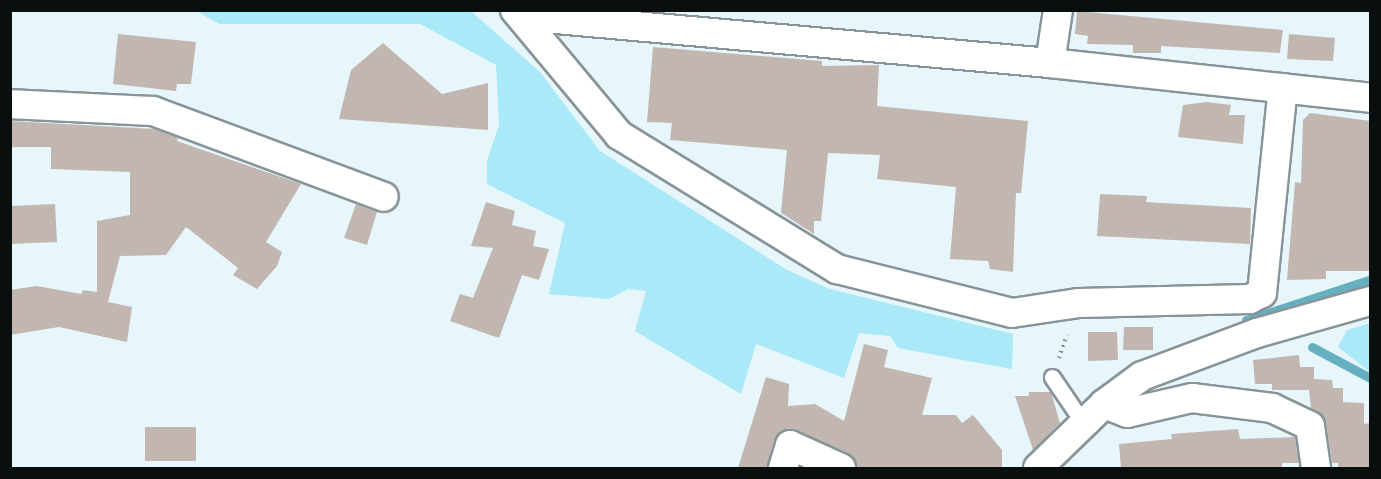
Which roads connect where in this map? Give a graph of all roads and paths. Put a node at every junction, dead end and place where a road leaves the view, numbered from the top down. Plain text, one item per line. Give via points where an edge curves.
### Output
1 (1058, 10) edge
2 (519, 13) edge
3 (1050, 63) junction
4 (1283, 88) junction
5 (1371, 98) edge
6 (10, 104) edge
7 (384, 197) dead end
8 (1371, 301) edge
9 (1079, 303) junction
10 (1052, 377) joint
11 (1104, 404) junction
12 (1084, 424) junction
13 (783, 468) edge
14 (841, 468) edge
15 (1038, 468) edge
16 (1316, 468) edge

1 - 3 street
2 - 3 street
2 - 9 street via 619,135 837,269 1012,314
3 - 4 street
4 - 5 street
4 - 9 street via 1262,293 1250,299
6 - 7 street via 153,111
8 - 11 street via 1186,356 1142,376
9 - 10 path
10 - 12 lane
11 - 12 street
11 - 16 street via 1127,413 1192,398 1272,408 1310,426
12 - 15 street
13 - 14 street via 790,445

